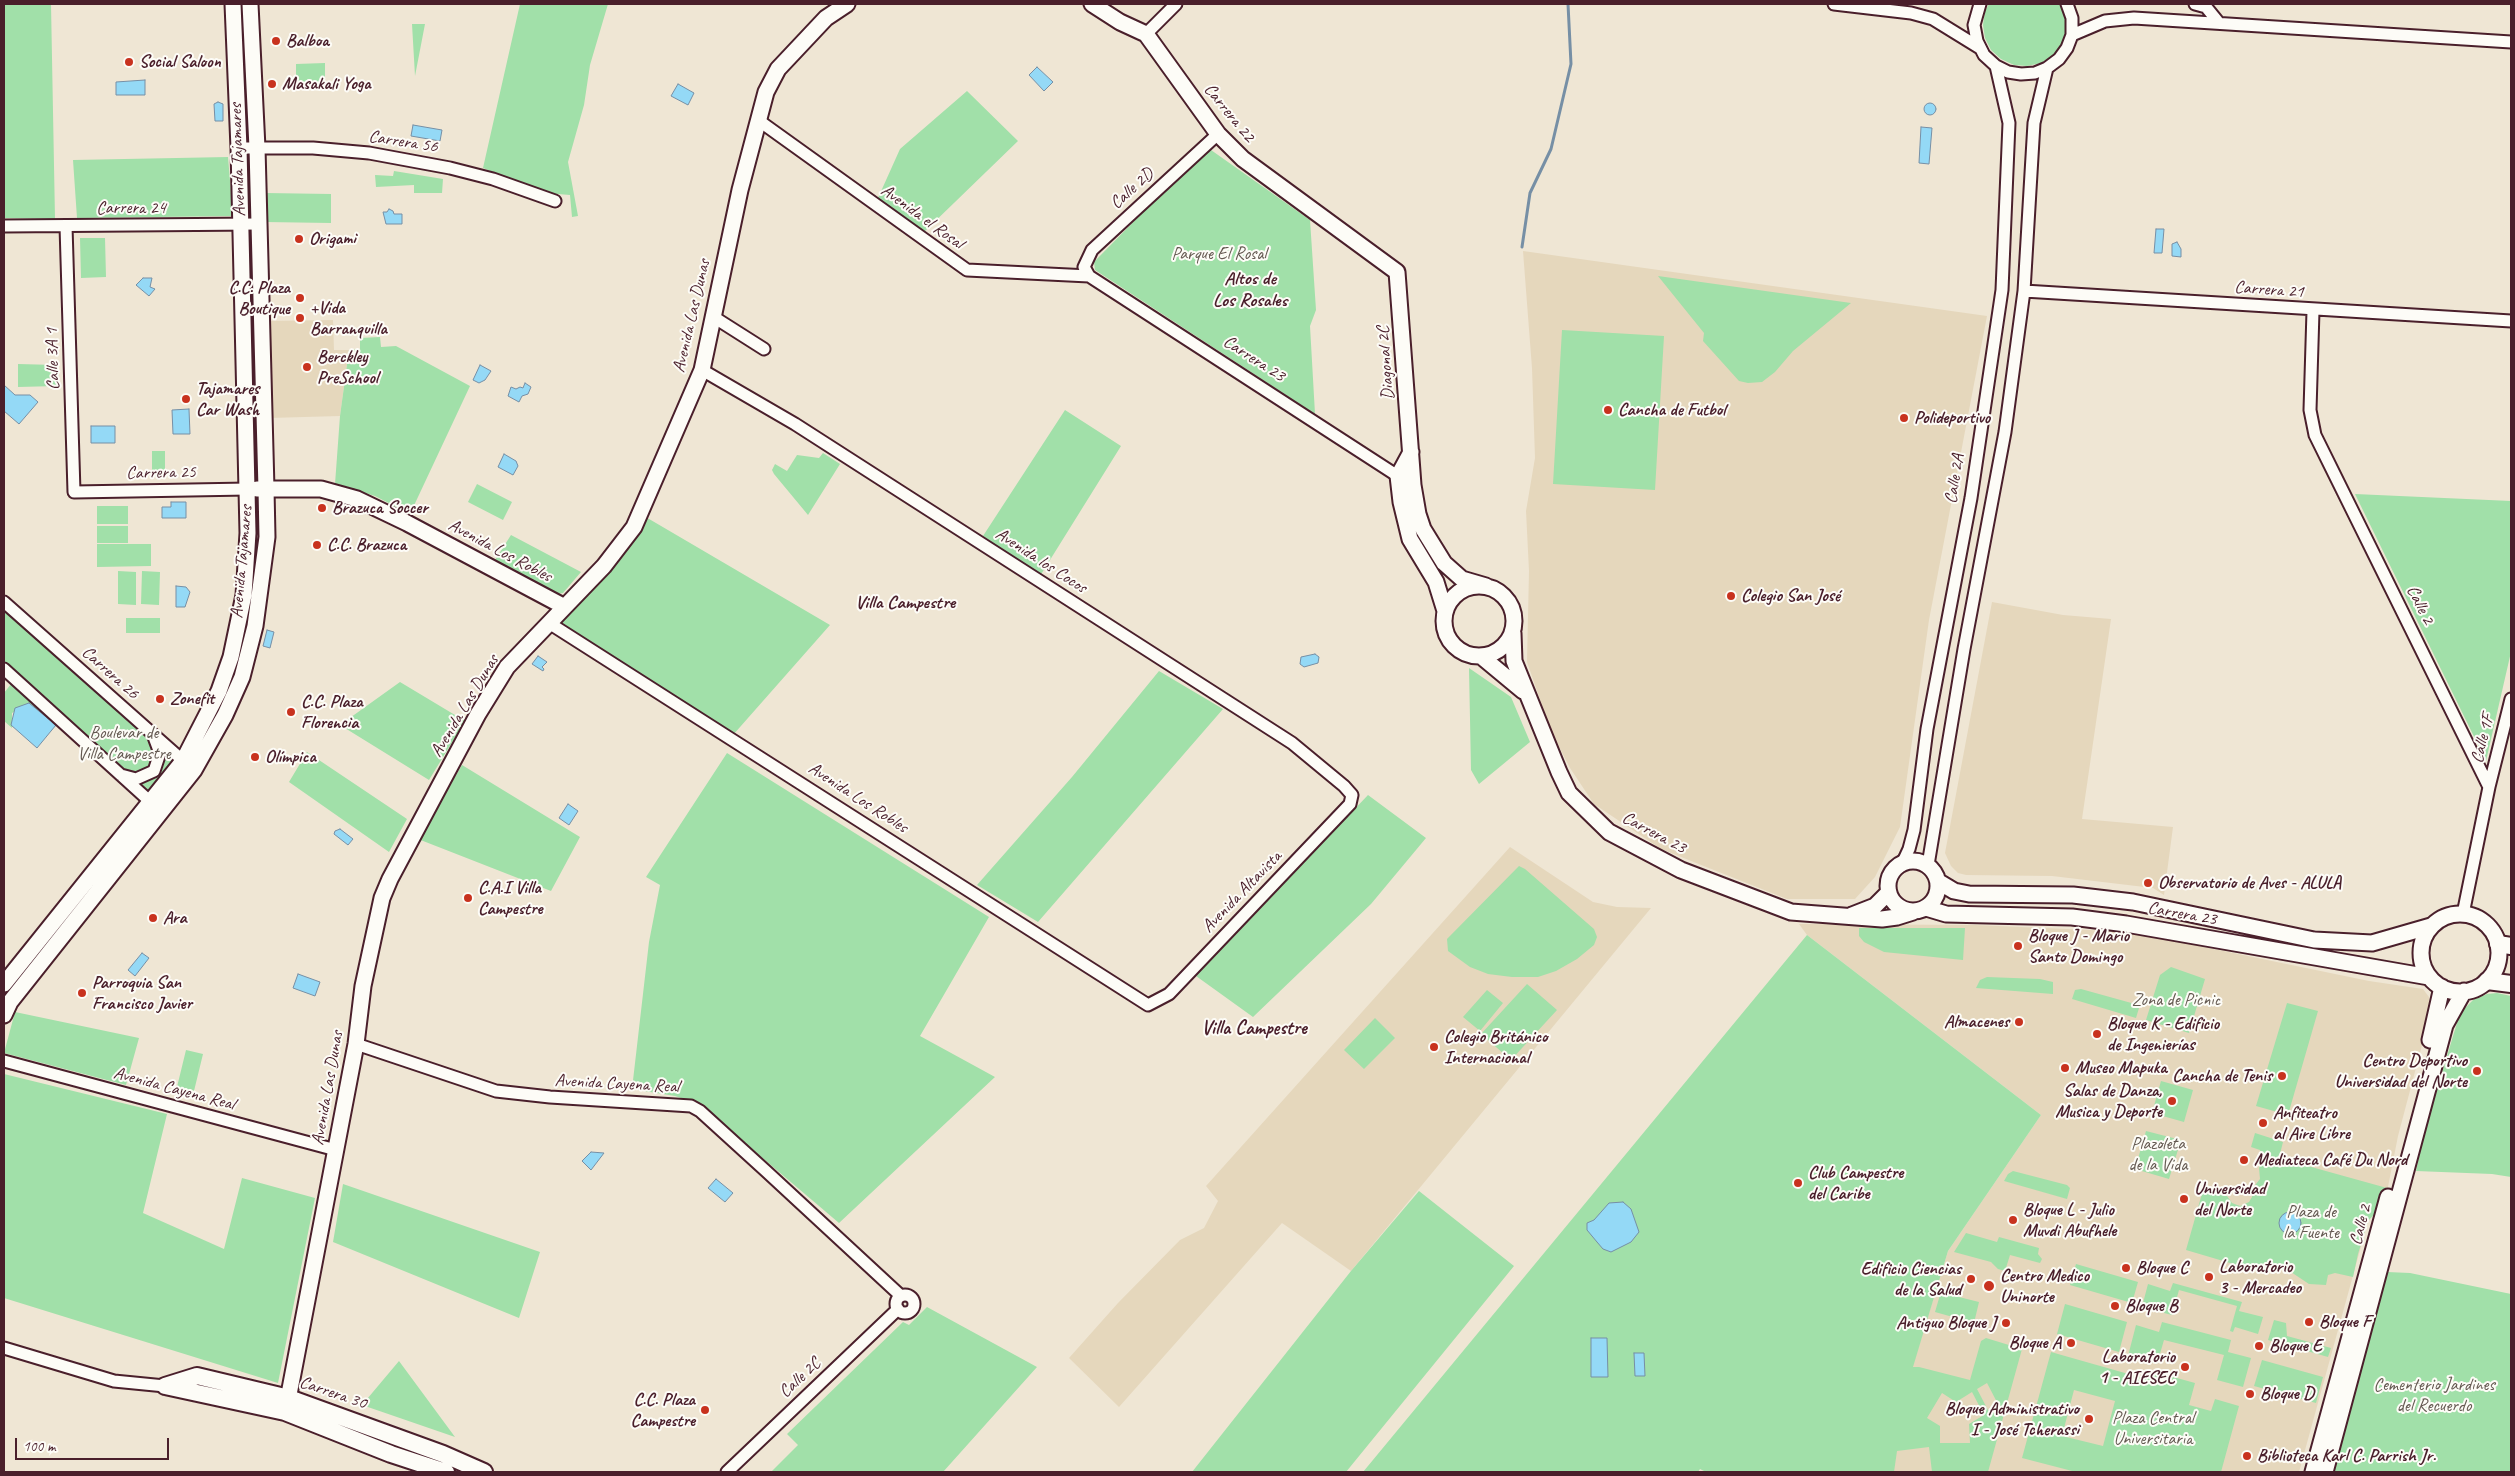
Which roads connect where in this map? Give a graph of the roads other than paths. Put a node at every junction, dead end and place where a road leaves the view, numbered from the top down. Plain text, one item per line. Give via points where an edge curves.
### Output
1 (233, 4) edge
2 (250, 4) edge
3 (847, 4) edge
4 (1092, 4) edge
5 (1176, 4) edge
6 (1834, 4) edge
7 (1969, 4) edge
8 (1980, 4) edge
9 (2067, 4) edge
10 (2195, 4) edge
11 (2219, 23) junction
12 (1146, 34) junction
13 (2072, 35) junction
14 (2511, 42) edge
15 (1981, 48) junction
16 (1996, 66) junction
17 (2048, 68) junction
18 (758, 120) junction
19 (1218, 134) junction
20 (239, 148) junction
21 (257, 148) junction
22 (555, 201) dead end
23 (241, 224) junction
24 (259, 224) junction
25 (4, 226) edge
26 (66, 226) junction
27 (1397, 272) joint
28 (1089, 276) junction
29 (2024, 291) junction
30 (2313, 311) junction
31 (712, 316) junction
32 (2511, 322) edge
33 (764, 349) dead end
34 (702, 370) junction
35 (1410, 452) junction
36 (1398, 476) junction
37 (1413, 485) junction
38 (248, 489) junction
39 (266, 489) junction
40 (74, 492) joint
41 (1486, 586) junction
42 (4, 602) edge
43 (564, 606) junction
44 (1445, 611) junction
45 (549, 623) junction
46 (1513, 633) junction
47 (1482, 656) junction
48 (4, 670) edge
49 (1524, 692) junction
50 (2511, 699) edge
51 (153, 735) junction
52 (188, 766) junction
53 (117, 774) junction
54 (2489, 787) junction
55 (1352, 795) joint
56 (155, 806) junction
57 (1902, 864) junction
58 (1928, 865) junction
59 (1938, 882) junction
60 (1889, 892) junction
61 (1920, 910) junction
62 (2463, 914) junction
63 (1845, 916) junction
64 (2431, 926) junction
65 (2505, 945) edge
66 (2430, 978) junction
67 (2487, 981) junction
68 (4, 984) edge
69 (2511, 984) edge
70 (2442, 987) junction
71 (2464, 991) junction
72 (1148, 1005) joint
73 (4, 1015) edge
74 (356, 1044) junction
75 (4, 1061) edge
76 (336, 1150) junction
77 (906, 1297) junction
78 (898, 1309) junction
79 (4, 1348) edge
80 (165, 1386) joint
81 (287, 1405) junction
82 (2317, 1471) edge
83 (446, 1472) edge
84 (484, 1472) edge
85 (727, 1472) edge

1 - 20 street, Avenida Tajamares
2 - 21 street, Avenida Tajamares
3 - 18 street, Avenida Las Dunas via 826,18 778,69 766,92
4 - 12 street, Carrera 22
5 - 12 street
6 - 15 street via 1911,13 1933,19
7 - 8 street
8 - 15 street via 1974,25
9 - 13 street via 2072,18
10 - 11 street via 2206,7
11 - 13 street via 2116,19 2094,24
11 - 14 street
12 - 19 street, Carrera 22
13 - 17 street via 2063,54
15 - 16 street
16 - 17 street via 2021,74
16 - 57 street, Calle 2A via 2009,123 2002,290 1971,498 1927,729 1914,830
17 - 29 street via 2034,123
18 - 28 street, Avenida el Rosal via 967,270
18 - 31 street, Avenida Las Dunas
19 - 27 street, Carrera 22 via 1243,159
19 - 28 street, Calle 2D via 1092,250 1084,267
20 - 21 street, Carrera 56
20 - 23 street, Avenida Tajamares
21 - 22 street, Carrera 56 via 314,148 369,153 493,179
21 - 24 street, Avenida Tajamares
23 - 24 street, Carrera 24
23 - 26 street, Carrera 24
23 - 38 street, Avenida Tajamares
24 - 39 street, Avenida Tajamares
25 - 26 street, Carrera 24
26 - 40 street, Calle 3A 1
27 - 35 street, Diagonal 2C
28 - 36 street, Carrera 23
29 - 30 street, Carrera 21
29 - 58 street via 2005,432
30 - 32 street, Carrera 21
30 - 54 street, Calle 2 via 2310,410 2315,435
31 - 33 street
31 - 34 street, Avenida Las Dunas
34 - 43 street, Avenida Las Dunas via 634,527 604,566
34 - 55 street, Avenida los Cocos via 803,428 1292,743
35 - 36 street
35 - 37 street, Diagonal 2C
36 - 37 street, Carrera 23
36 - 44 street via 1410,539 1436,582
37 - 41 street via 1423,529 1435,551 1462,579
38 - 39 street, Avenida Los Robles
38 - 40 street, Carrera 25
38 - 52 street, Avenida Tajamares via 247,565 231,657
39 - 43 street, Avenida Los Robles via 321,489 357,499 407,522
39 - 52 street, Avenida Tajamares via 267,537 262,578 255,626 242,677 225,715
41 - 44 street via 1461,591
41 - 46 street via 1502,594 1513,609
42 - 51 street, Carrera 26
43 - 45 street, Avenida Las Dunas
44 - 47 street via 1444,628 1452,644 1465,654
45 - 72 street, Avenida Los Robles
45 - 74 street, Avenida Las Dunas via 507,667 478,714 390,879 382,898 367,968
46 - 47 street via 1501,649
46 - 49 street, Carrera 23 via 1514,661
47 - 49 street, Carrera 23
48 - 53 street
49 - 63 street, Carrera 23 via 1570,793 1608,832 1681,870 1781,908 1803,914
50 - 54 street, Calle 1F
51 - 52 street, Carrera 26
51 - 53 street via 160,753 154,771 136,779
52 - 56 street, Avenida Tajamares
53 - 56 street
54 - 62 street
55 - 72 street, Avenida Altavista via 1350,804 1169,994
56 - 68 street, Avenida Tajamares
56 - 73 street, Avenida Tajamares via 10,1002
57 - 58 street via 1912,861
57 - 60 street via 1889,879
58 - 59 street
59 - 61 street via 1938,894
59 - 64 street, Carrera 23 via 1954,891 1969,894 2073,895 2133,902 2314,940 2372,943
60 - 61 street via 1895,904 1906,911
60 - 63 street, Carrera 23 via 1868,909
61 - 63 street, Carrera 23 via 1898,917
61 - 66 street, Carrera 23 via 1946,914 2072,917 2126,924
62 - 64 street via 2446,916
62 - 65 street via 2482,921
64 - 66 street via 2422,940 2420,951
65 - 67 street
66 - 70 street
67 - 69 main road
67 - 71 street
70 - 71 street
70 - 82 street, Calle 2
71 - 82 street, Calle 2 via 2445,1025
74 - 76 street, Avenida Las Dunas
74 - 77 street, Avenida Cayena Real via 496,1091 691,1106
75 - 76 street, Avenida Cayena Real
76 - 81 street, Avenida Las Dunas
77 - 78 street via 896,1304
77 - 78 street, Calle 2C via 914,1306 911,1311 906,1313
78 - 85 street, Calle 2C
79 - 80 street, Carrera 30 via 114,1381
80 - 81 main road, Carrera 30
81 - 83 main road, Carrera 30 via 391,1454
81 - 84 main road, Carrera 30 via 444,1454

